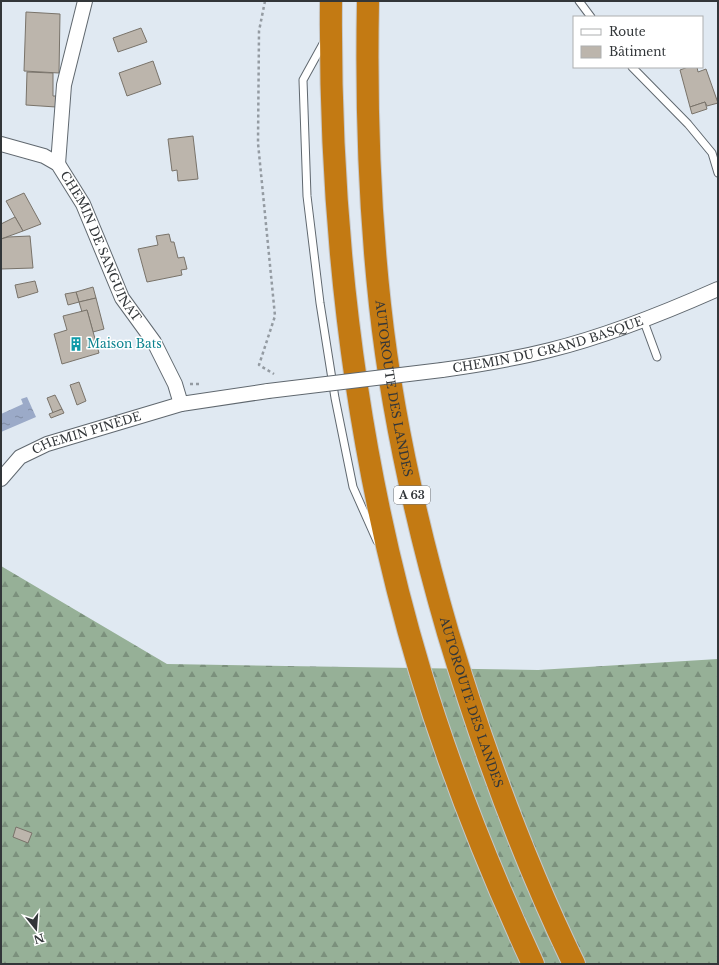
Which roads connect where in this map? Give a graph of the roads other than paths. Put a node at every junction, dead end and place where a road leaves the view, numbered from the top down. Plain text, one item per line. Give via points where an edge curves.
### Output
1 (85, 1) edge
2 (331, 1) edge
3 (368, 1) edge
4 (579, 1) edge
5 (590, 16) edge
6 (633, 68) edge
7 (1, 144) edge
8 (58, 164) junction
9 (718, 173) edge
10 (718, 289) edge
11 (643, 319) junction
12 (657, 357) dead end
13 (181, 404) junction
14 (1, 479) edge
15 (532, 964) edge
16 (574, 964) edge

1 - 8 street via 64,85
2 - 15 highway, A 63 via 334,184 346,308 378,504 397,587 422,677 465,804
3 - 16 highway, AUTOROUTE DES LANDES / A 63 via 367,69 372,205 380,299 396,410 412,492 432,575 482,741 530,867
4 - 5 lane
6 - 9 lane via 698,136 712,154
7 - 8 street, CHEMIN DE SANGUINAT via 44,156
8 - 13 street, CHEMIN DE SANGUINAT via 83,204 122,298 154,342 175,384
10 - 11 street, CHEMIN DU GRAND BASQUE
11 - 12 lane
11 - 13 street, CHEMIN DU GRAND BASQUE, bridge via 550,350 484,364
13 - 14 street, CHEMIN PINÈDE via 47,444 20,457

